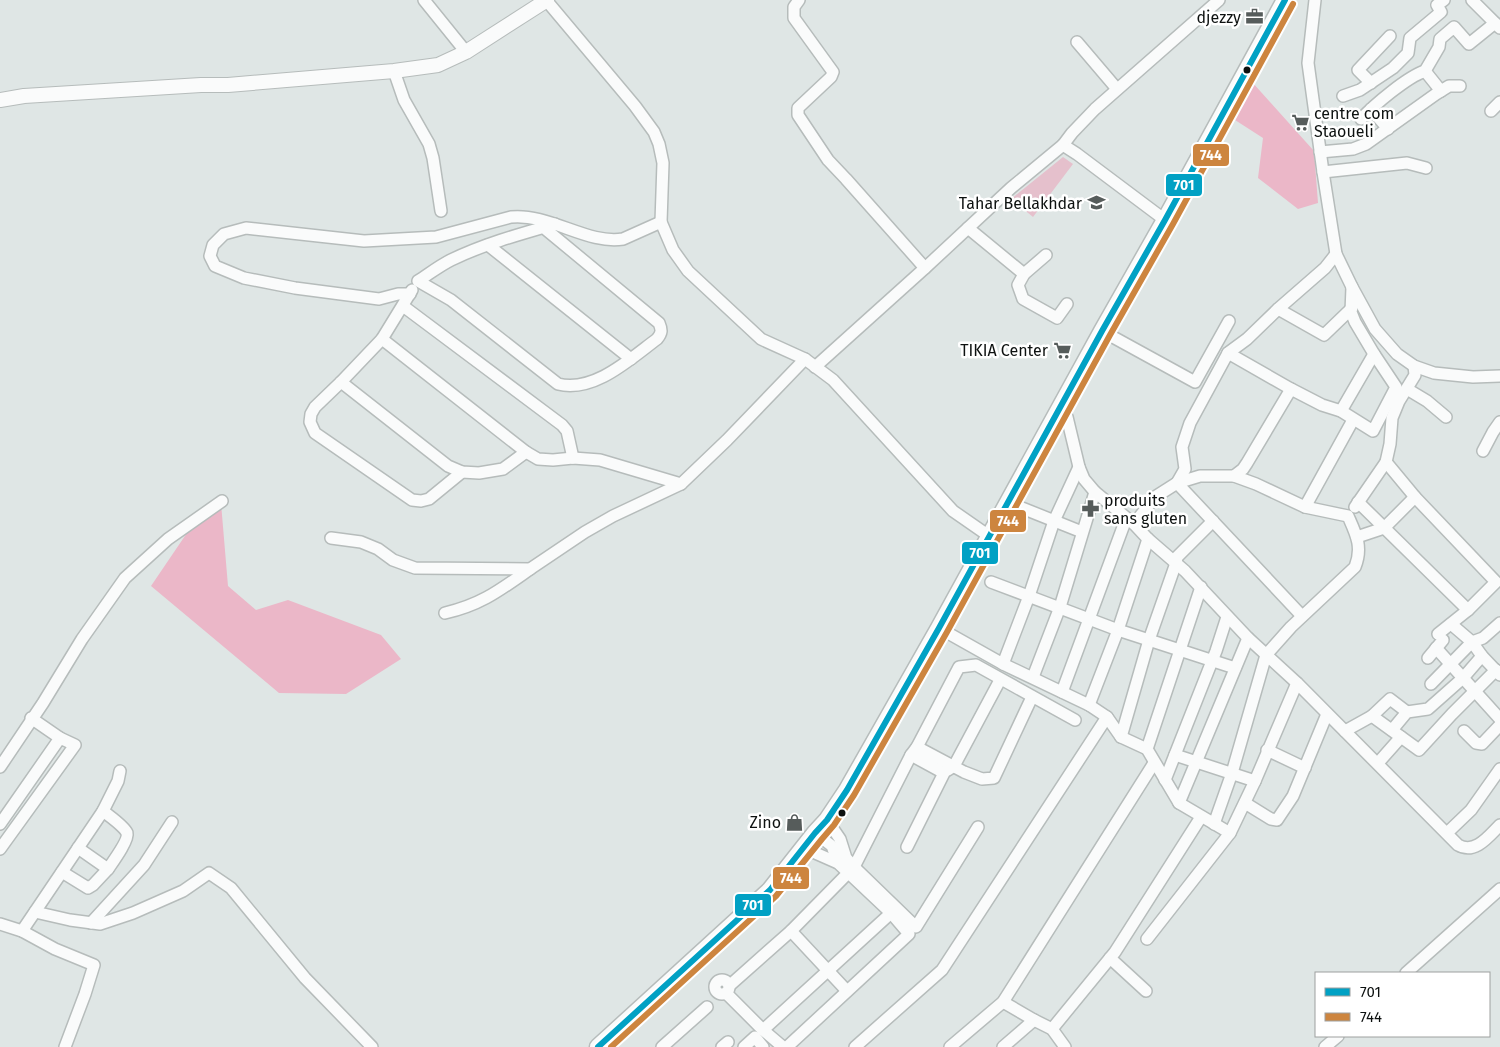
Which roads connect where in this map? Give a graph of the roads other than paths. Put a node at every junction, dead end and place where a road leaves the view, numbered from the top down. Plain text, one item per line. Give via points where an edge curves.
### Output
1 (424, 0) edge
2 (546, 0) edge
3 (799, 0) edge
4 (1219, 0) edge
5 (1285, 0) edge
6 (1315, 0) edge
7 (1444, 0) edge
8 (1472, 0) edge
9 (1498, 26) edge
10 (1390, 36) dead end
11 (1077, 42) dead end
12 (466, 52) junction
13 (1402, 59) junction
14 (394, 72) junction
15 (1420, 73) junction
16 (1371, 83) junction
17 (1460, 86) dead end
18 (1117, 90) junction
19 (1441, 91) junction
20 (1343, 96) dead end
21 (0, 100) edge
22 (1500, 102) edge
23 (1371, 109) junction
24 (1491, 111) dead end
25 (1361, 119) dead end
26 (1388, 129) junction
27 (1063, 145) junction
28 (1320, 152) junction
29 (1426, 168) dead end
30 (1323, 172) junction
31 (441, 211) dead end
32 (1165, 220) junction
33 (661, 222) junction
34 (556, 224) junction
35 (543, 228) junction
36 (968, 228) junction
37 (488, 245) junction
38 (1336, 254) junction
39 (1046, 255) dead end
40 (925, 268) junction
41 (1024, 274) junction
42 (418, 281) junction
43 (1352, 287) junction
44 (410, 294) junction
45 (1067, 304) dead end
46 (403, 306) junction
47 (1352, 308) junction
48 (1278, 309) junction
49 (1229, 321) dead end
50 (1102, 331) junction
51 (382, 339) junction
52 (1228, 353) junction
53 (1374, 354) junction
54 (631, 359) junction
55 (805, 359) junction
56 (1414, 366) junction
57 (815, 367) junction
58 (1500, 376) edge
59 (341, 382) junction
60 (1291, 388) junction
61 (1407, 388) junction
62 (1061, 406) junction
63 (1341, 411) junction
64 (1446, 416) dead end
65 (1354, 420) junction
66 (1500, 422) edge
67 (1483, 451) dead end
68 (526, 452) junction
69 (573, 458) junction
70 (1386, 462) junction
71 (1079, 467) junction
72 (462, 472) junction
73 (1234, 476) junction
74 (1177, 483) junction
75 (681, 484) junction
76 (1095, 492) junction
77 (1416, 498) junction
78 (222, 501) dead end
79 (1007, 502) junction
80 (1358, 502) junction
81 (1305, 507) junction
82 (1348, 516) junction
83 (1054, 521) junction
84 (1130, 521) junction
85 (1213, 522) junction
86 (1384, 528) junction
87 (1082, 532) junction
88 (989, 536) junction
89 (1357, 537) junction
90 (331, 538) dead end
91 (1148, 540) junction
92 (1176, 563) junction
93 (530, 569) junction
94 (991, 582) dead end
95 (1201, 586) junction
96 (1028, 596) junction
97 (1060, 608) junction
98 (1468, 610) junction
99 (446, 613) dead end
100 (1302, 616) junction
101 (1227, 617) junction
102 (1089, 619) junction
103 (1500, 623) edge
104 (1451, 624) junction
105 (939, 628) junction
106 (1118, 630) junction
107 (1248, 638) junction
108 (1149, 640) junction
109 (1439, 641) junction
110 (1472, 642) junction
111 (1180, 650) junction
112 (1266, 655) junction
113 (1482, 656) junction
114 (1428, 658) dead end
115 (1212, 660) junction
116 (1004, 664) junction
117 (1450, 665) junction
118 (1235, 668) junction
119 (1498, 672) edge
120 (1033, 677) junction
121 (1462, 678) junction
122 (1000, 680) junction
123 (1297, 683) junction
124 (1431, 684) dead end
125 (1062, 692) junction
126 (1475, 692) junction
127 (1032, 697) junction
128 (1089, 705) junction
129 (1407, 712) junction
130 (1327, 714) junction
131 (1372, 716) junction
132 (1107, 717) junction
133 (31, 718) junction
134 (1500, 719) edge
135 (1075, 720) dead end
136 (1500, 725) edge
137 (1345, 731) junction
138 (1464, 731) dead end
139 (1397, 733) junction
140 (1120, 737) junction
141 (60, 738) junction
142 (1147, 749) junction
143 (1267, 750) junction
144 (914, 751) junction
145 (1175, 755) junction
146 (1154, 763) junction
147 (1196, 763) junction
148 (1378, 763) junction
149 (0, 767) edge
150 (1305, 768) junction
151 (949, 769) junction
152 (1500, 769) edge
153 (120, 771) dead end
154 (1232, 773) junction
155 (1165, 780) junction
156 (1255, 781) junction
157 (1179, 803) junction
158 (1245, 804) junction
159 (103, 811) junction
160 (1201, 817) junction
161 (827, 820) junction
162 (172, 822) dead end
163 (0, 824) edge
164 (1214, 824) junction
165 (1500, 825) edge
166 (978, 827) dead end
167 (814, 833) junction
168 (1230, 833) junction
169 (1447, 833) junction
170 (907, 846) dead end
171 (78, 848) junction
172 (804, 848) junction
173 (0, 849) edge
174 (842, 860) junction
175 (108, 869) junction
176 (851, 870) junction
177 (62, 872) junction
178 (1500, 888) edge
179 (35, 912) junction
180 (891, 913) junction
181 (92, 923) junction
182 (0, 924) edge
183 (22, 931) junction
184 (791, 931) junction
185 (1146, 939) dead end
186 (1110, 958) junction
187 (827, 970) junction
188 (1407, 972) edge
189 (847, 991) junction
190 (1146, 991) dead end
191 (1003, 1002) junction
192 (707, 1008) dead end
193 (1034, 1020) junction
194 (1052, 1028) junction
195 (763, 1030) junction
196 (1337, 1037) edge
197 (666, 1046) edge
198 (65, 1047) edge
199 (372, 1047) edge
200 (598, 1047) edge
201 (744, 1047) edge
202 (763, 1047) edge
203 (785, 1047) edge
204 (855, 1047) edge
205 (950, 1047) edge
206 (1004, 1047) edge
207 (1065, 1047) edge
208 (1325, 1047) edge

1 - 12 street
2 - 12 main road
2 - 33 street via 654,132 663,164
3 - 40 street via 794,7 794,18 832,72 831,77 798,108 798,115 828,160
4 - 18 street
5 - 32 highway
6 - 28 street via 1308,63
7 - 13 street via 1437,5 1441,12 1410,38 1408,53
8 - 9 street
9 - 15 street via 1469,44 1454,27 1440,39 1439,47
10 - 16 street via 1358,70
11 - 18 street
12 - 14 main road via 438,65
13 - 15 street
13 - 16 street
14 - 21 main road
14 - 31 street via 404,100 429,144
15 - 19 street
15 - 23 street
16 - 20 street
17 - 19 street via 1449,86
18 - 27 street via 1094,109
19 - 26 street
22 - 24 street
23 - 25 street
23 - 26 street
26 - 28 street via 1353,149
27 - 32 street
27 - 36 street
28 - 30 street
29 - 30 street via 1407,163
30 - 38 street
32 - 50 highway
33 - 34 street via 617,240
33 - 55 street via 673,250 688,271 761,339
34 - 35 street
34 - 44 street via 522,216 436,237 364,241 246,228 224,234 213,246 210,256 215,266 244,278 296,288 379,299
35 - 37 street
35 - 54 street via 659,323 662,329 657,340
36 - 40 street
36 - 41 street
37 - 42 street via 450,261
37 - 54 street
38 - 43 street
38 - 48 street via 1325,268
39 - 41 street
40 - 57 street
41 - 45 street via 1018,285 1023,299 1057,318
42 - 44 street
42 - 54 street via 451,300 558,384 569,386 595,382
43 - 47 street
43 - 56 street via 1375,329 1397,354
44 - 46 street
46 - 51 street
46 - 69 street via 562,425 567,431
47 - 48 street via 1324,335
47 - 53 street via 1355,322
48 - 52 street
49 - 50 street via 1195,382
50 - 62 highway
51 - 59 street
51 - 68 street
52 - 60 street
52 - 74 street via 1190,423 1182,446 1185,469
53 - 63 street
53 - 65 street via 1396,387 1373,431
55 - 57 street
55 - 75 street
56 - 58 street via 1434,373
56 - 61 street via 1415,375
57 - 88 street via 833,380 953,511
59 - 72 street via 448,466
59 - 72 street via 311,414 310,422 315,433 412,500 429,499
60 - 63 street
60 - 73 street via 1247,463
61 - 64 street
61 - 70 street via 1392,418
62 - 71 street via 1067,417
62 - 79 highway
63 - 65 street
65 - 81 street
66 - 67 street
68 - 69 street via 538,459
68 - 72 street via 503,469
69 - 75 street via 600,460
70 - 77 street
70 - 80 street
71 - 76 street
71 - 83 street
73 - 74 street via 1200,476
73 - 81 street
74 - 84 street
74 - 85 street
75 - 93 street via 584,532
76 - 84 street
76 - 87 street
77 - 86 street
77 - 98 street via 1496,582
78 - 133 street via 168,539 126,578
79 - 83 street
79 - 88 highway
80 - 82 street
80 - 86 street
81 - 82 street
82 - 89 street
83 - 87 street
83 - 96 street
84 - 91 street
84 - 102 street
85 - 92 street via 1177,557
85 - 100 street
86 - 89 street
86 - 98 street
87 - 97 street
88 - 105 highway
89 - 100 street via 1359,557 1355,567
90 - 93 street via 361,542 393,560 416,568
91 - 92 street
91 - 106 street
92 - 95 street
92 - 108 street
93 - 99 street via 488,598 462,610
94 - 96 street
95 - 101 street
95 - 111 street
96 - 97 street
96 - 116 street
97 - 102 street
97 - 120 street
98 - 104 street
100 - 112 street
101 - 107 street
101 - 115 street
102 - 106 street
102 - 125 street
103 - 110 street via 1483,638
104 - 109 street
104 - 110 street
105 - 116 street
105 - 161 highway
106 - 108 street
106 - 128 street
107 - 112 street
107 - 118 street
108 - 111 street
108 - 140 street
109 - 114 street
109 - 117 street
110 - 113 street
110 - 117 street
111 - 115 street
111 - 142 street
112 - 123 street
112 - 154 street
113 - 119 street
113 - 121 street
115 - 118 street
115 - 145 street
116 - 120 street
117 - 121 street
117 - 124 street
118 - 147 street
119 - 126 street
120 - 125 street
121 - 126 street
121 - 129 street via 1428,708
122 - 127 street
122 - 144 street via 976,665 959,667
122 - 151 street
123 - 130 street
123 - 143 street
125 - 128 street
126 - 134 street
126 - 139 street via 1419,750
127 - 135 street
127 - 151 street via 994,778 982,779
128 - 132 street
129 - 131 street via 1390,699
129 - 139 street
130 - 137 street
130 - 150 street
131 - 137 street
131 - 139 street
132 - 140 street
132 - 204 street via 942,970
133 - 141 street
133 - 149 street
136 - 138 street via 1480,744
137 - 148 street
139 - 148 street
140 - 142 street
141 - 163 street
141 - 173 street via 75,745
142 - 146 street
143 - 150 street
143 - 156 street
144 - 151 street
144 - 176 street
145 - 147 street
145 - 155 street
146 - 155 street
146 - 191 street
147 - 154 street
147 - 157 street
148 - 169 street
150 - 158 street via 1293,796 1277,820
151 - 170 street
152 - 169 street via 1471,810
153 - 159 street
154 - 156 street
154 - 164 street
155 - 157 street
156 - 158 street
157 - 160 street
158 - 168 street
159 - 171 street
159 - 175 street via 124,830 127,837
160 - 164 street
160 - 186 street
161 - 167 highway
161 - 174 street via 840,839
162 - 181 street via 144,865
164 - 168 street
165 - 169 street via 1480,844 1469,849 1458,845
166 - 176 street via 916,927
167 - 172 highway
167 - 174 street via 832,846
168 - 185 street
171 - 175 street
171 - 177 street
172 - 174 street
172 - 200 highway via 770,890
174 - 176 street
175 - 177 street via 88,888
176 - 180 street
176 - 184 street
177 - 179 street
178 - 188 street
179 - 181 street
179 - 183 street
180 - 187 street
180 - 189 street via 910,934
181 - 199 street via 100,924 133,913 183,891 210,873 231,888 305,978
182 - 183 street
183 - 198 street via 94,965
184 - 187 street
184 - 195 street via 728,989
186 - 190 street
186 - 194 street
187 - 189 street
187 - 195 street
189 - 203 street
191 - 193 street
191 - 205 street
192 - 197 street
193 - 194 street
193 - 206 street
194 - 207 street
195 - 203 street
196 - 208 street
201 - 202 street via 755,1037

